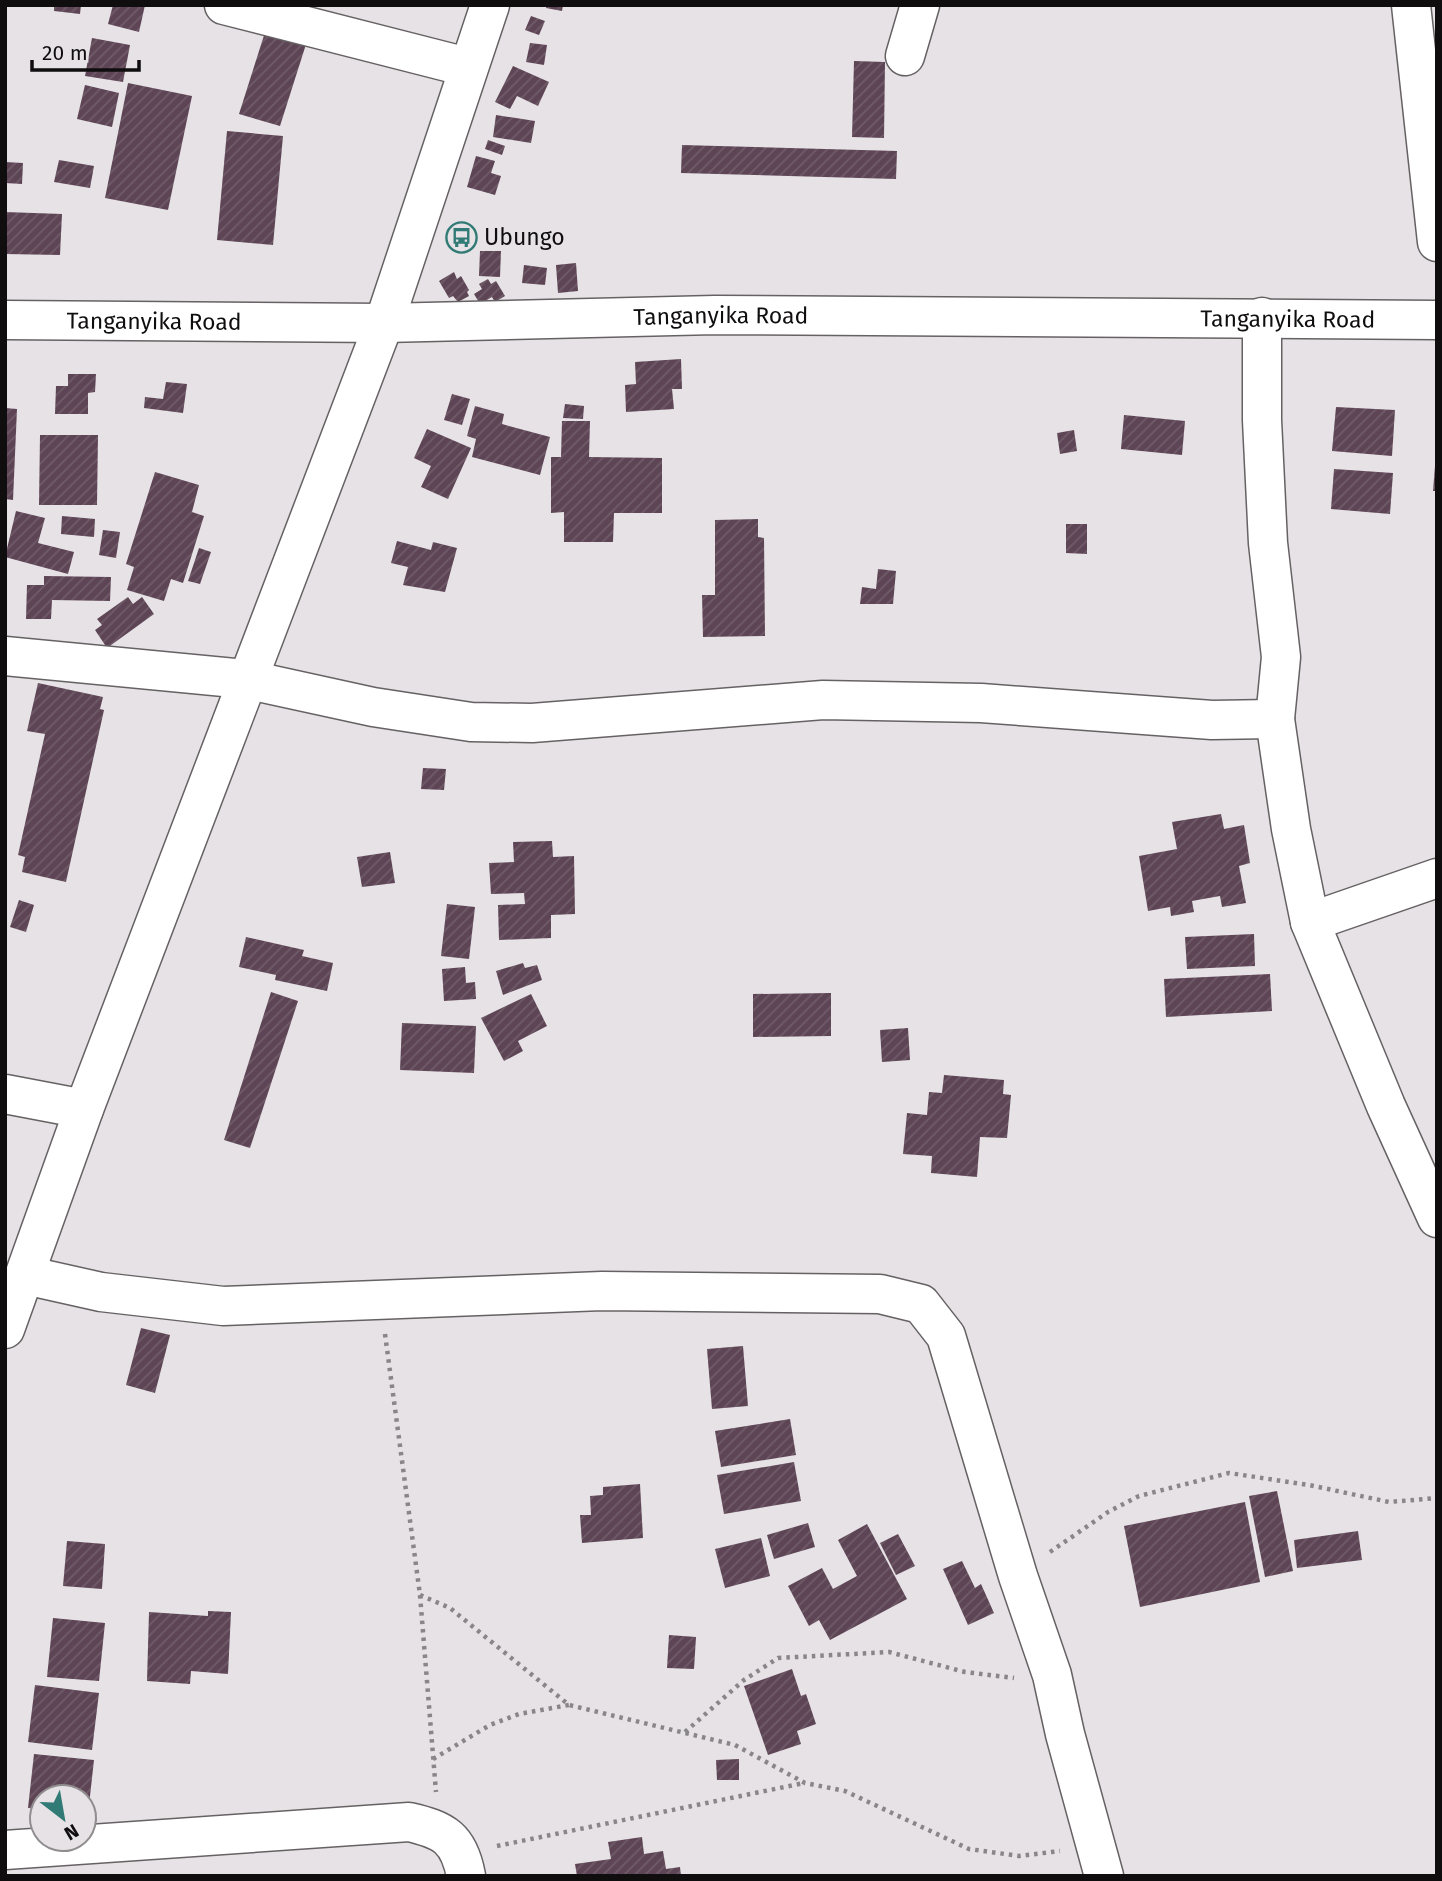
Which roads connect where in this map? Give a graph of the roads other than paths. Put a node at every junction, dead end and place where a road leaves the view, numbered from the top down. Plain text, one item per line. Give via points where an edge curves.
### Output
1 (224, 5) edge
2 (490, 5) edge
3 (919, 5) edge
4 (1411, 5) edge
5 (905, 56) dead end
6 (467, 67) junction
7 (1437, 242) edge
8 (1262, 317) junction
9 (5, 320) edge
10 (1437, 320) edge
11 (384, 323) junction
12 (5, 656) edge
13 (245, 679) junction
14 (1275, 719) junction
15 (1437, 878) edge
16 (1310, 922) junction
17 (5, 1094) edge
18 (84, 1109) junction
19 (1437, 1218) edge
20 (24, 1275) junction
21 (5, 1329) edge
22 (5, 1850) edge
23 (456, 1853) edge
24 (1100, 1862) edge

1 - 6 street
2 - 6 street
3 - 5 street
4 - 7 street
6 - 11 street
8 - 10 street, Tanganyika Road
8 - 11 street, Tanganyika Road via 715,315
8 - 14 street via 1268,543 1281,657
9 - 11 street, Tanganyika Road
11 - 13 street
12 - 13 street
13 - 14 street via 373,707 471,722 532,723 823,700 981,703 1213,720
13 - 18 street
14 - 16 street
15 - 16 street
16 - 19 street
17 - 18 street
18 - 20 street
20 - 21 street
20 - 24 street via 101,1292 223,1306 602,1291 880,1294 920,1304 946,1336 1052,1675
22 - 23 street via 409,1822

